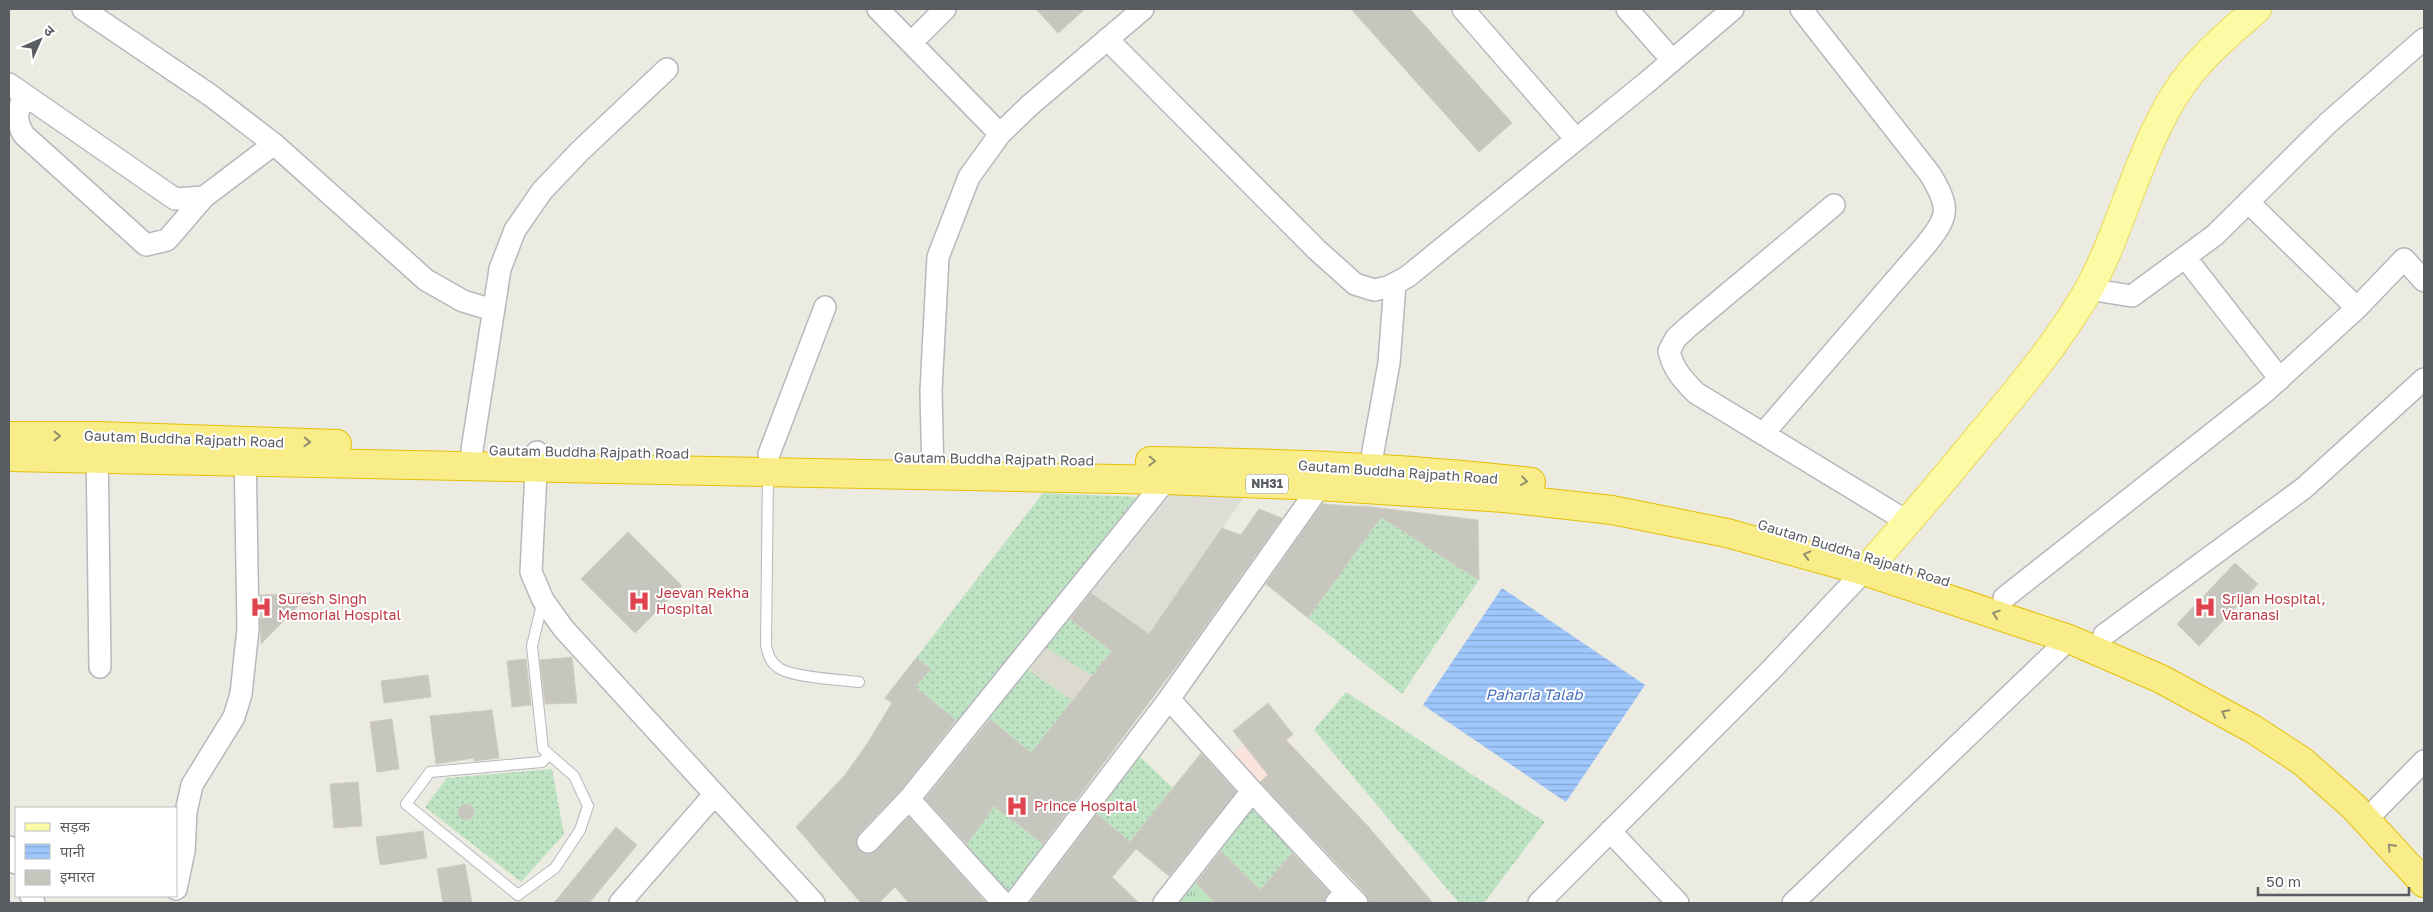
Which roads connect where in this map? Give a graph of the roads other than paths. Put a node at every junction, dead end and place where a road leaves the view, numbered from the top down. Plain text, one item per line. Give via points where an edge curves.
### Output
1 (83, 9) edge
2 (878, 9) edge
3 (946, 9) edge
4 (1144, 9) edge
5 (1463, 9) edge
6 (1627, 9) edge
7 (1732, 9) edge
8 (1801, 9) edge
9 (2257, 9) edge
10 (1107, 39) junction
11 (2424, 39) edge
12 (911, 43) junction
13 (1672, 60) junction
14 (667, 69) dead end
15 (15, 106) edge
16 (1000, 134) junction
17 (1576, 138) junction
18 (274, 144) junction
19 (204, 197) junction
20 (2248, 202) junction
21 (1834, 205) dead end
22 (2185, 256) junction
23 (2424, 282) edge
24 (1395, 284) junction
25 (2088, 289) junction
26 (825, 307) dead end
27 (2357, 308) junction
28 (493, 310) junction
29 (2280, 379) junction
30 (2424, 379) edge
31 (1763, 434) junction
32 (9, 436) edge
33 (98, 448) junction
34 (245, 450) junction
35 (472, 450) junction
36 (9, 457) edge
37 (536, 460) junction
38 (768, 464) junction
39 (933, 468) junction
40 (1370, 468) junction
41 (1327, 476) junction
42 (1166, 480) junction
43 (1908, 522) junction
44 (1870, 564) junction
45 (2004, 598) junction
46 (543, 600) junction
47 (2104, 635) junction
48 (2069, 639) junction
49 (100, 667) dead end
50 (859, 682) dead end
51 (1169, 699) junction
52 (549, 754) junction
53 (2424, 761) edge
54 (1252, 791) junction
55 (714, 795) junction
56 (909, 799) junction
57 (2372, 814) junction
58 (1610, 831) junction
59 (868, 842) dead end
60 (9, 846) edge
61 (2424, 855) edge
62 (15, 861) edge
63 (178, 880) edge
64 (2424, 883) edge
65 (1346, 899) edge
66 (620, 903) edge
67 (814, 903) edge
68 (1003, 903) edge
69 (1014, 903) edge
70 (1164, 903) edge
71 (1539, 903) edge
72 (1678, 903) edge
73 (1793, 903) edge

1 - 18 street via 210,95
2 - 12 street
3 - 12 street
4 - 10 street
5 - 17 street
6 - 13 street
7 - 13 street
8 - 31 street via 1930,174 1945,206 1945,218 1924,247
9 - 25 main road via 2192,71 2173,98 2109,248
10 - 16 street
10 - 24 street via 1317,250 1355,284 1374,290
11 - 20 street via 2328,123
12 - 16 street
13 - 17 street
14 - 28 street via 542,191 515,230 500,270
15 - 19 street via 175,199
15 - 19 street via 18,125 24,135 146,245 167,240
16 - 39 street via 969,177 938,257 931,391
17 - 24 street
18 - 19 street
18 - 28 street via 426,280 463,301
20 - 22 street via 2215,235
20 - 27 street
21 - 31 street via 1688,327 1676,338 1669,351 1671,364 1696,393
22 - 25 street via 2132,296
22 - 29 street
23 - 27 street via 2404,259
24 - 40 street via 1389,363
25 - 43 main road via 2025,382
26 - 38 street
27 - 29 street
28 - 35 street
29 - 45 street
30 - 47 street via 2304,488
31 - 43 street
32 -> 33 highway, Gautam Buddha Rajpath Road / NH31
33 - 34 highway, Gautam Buddha Rajpath Road / NH31
33 - 36 highway, NH31
33 - 49 street
34 -> 35 highway, Gautam Buddha Rajpath Road / NH31
34 - 37 highway, NH31
34 - 63 street via 248,629 241,694 234,717 192,785
35 - 37 highway, Gautam Buddha Rajpath Road / NH31
37 - 38 highway, Gautam Buddha Rajpath Road / NH31
37 - 46 street via 531,572
38 - 39 highway, Gautam Buddha Rajpath Road / NH31
38 - 50 lane via 766,645 769,658 780,670
39 -> 41 highway, Gautam Buddha Rajpath Road / NH31
39 - 42 highway, NH31
40 - 41 highway, Gautam Buddha Rajpath Road / NH31
40 -> 44 highway, Gautam Buddha Rajpath Road / NH31 via 1464,474 1658,501 1806,536
41 - 42 highway, NH31
44 -> 41 highway, NH31 via 1612,510
41 - 51 street
42 - 56 street
43 - 44 main road
44 - 45 highway, Gautam Buddha Rajpath Road / NH31
48 -> 44 highway, NH31
44 - 58 street
45 - 47 highway, Gautam Buddha Rajpath Road / NH31
46 - 52 lane via 532,646 543,749
46 - 55 street via 563,628
47 - 57 highway, Gautam Buddha Rajpath Road / NH31 via 2191,674 2259,712 2311,748
57 -> 48 highway, NH31 via 2302,760 2253,729 2161,679
48 - 73 street
51 - 54 street
51 - 69 street
52 - 52 lane via 542,762 430,772 406,804 518,895 555,868 580,830 588,806 574,776
53 - 57 street
54 - 65 street
54 - 70 street
55 - 66 street
55 - 67 street
56 - 59 street
56 - 68 street
57 - 61 highway, Gautam Buddha Rajpath Road / NH31
64 -> 57 highway, NH31
58 - 71 street
58 - 72 street
60 - 62 street

